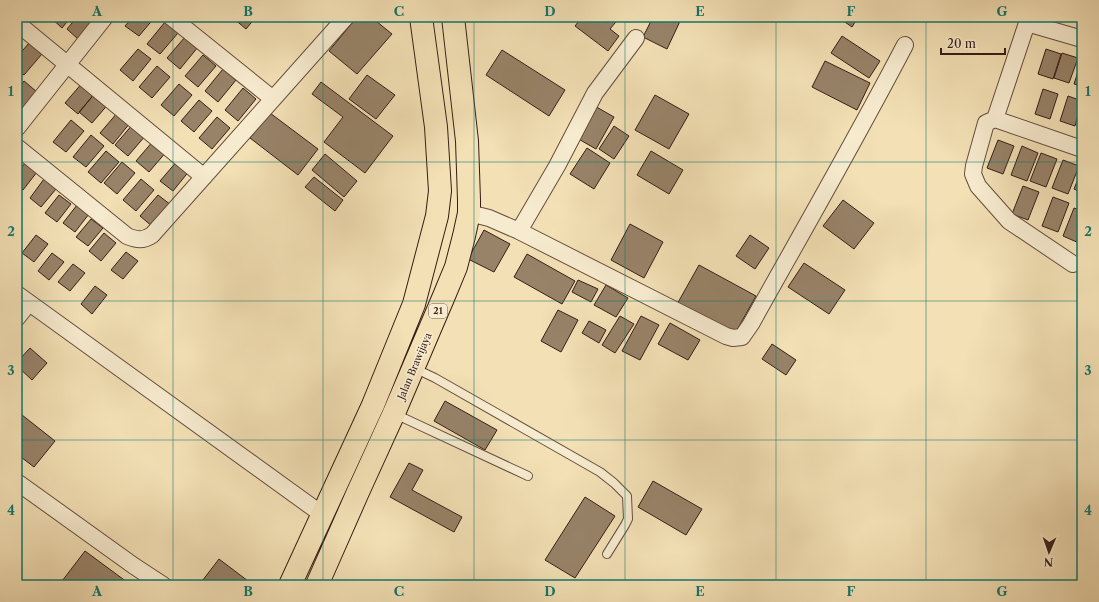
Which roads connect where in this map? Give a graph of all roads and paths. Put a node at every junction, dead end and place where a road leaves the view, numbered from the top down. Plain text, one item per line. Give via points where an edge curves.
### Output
1 (106, 17) edge
2 (171, 17) edge
3 (346, 17) edge
4 (421, 17) edge
5 (454, 17) edge
6 (1026, 20) edge
7 (17, 23) edge
8 (636, 38) dead end
9 (1082, 39) edge
10 (905, 45) dead end
11 (68, 65) junction
12 (274, 99) junction
13 (995, 119) junction
14 (17, 128) edge
15 (17, 147) edge
16 (1082, 149) edge
17 (204, 177) junction
18 (469, 213) junction
19 (520, 231) junction
20 (1074, 264) dead end
21 (23, 298) edge
22 (17, 318) edge
23 (414, 367) junction
24 (394, 413) junction
25 (528, 476) dead end
26 (17, 482) edge
27 (323, 515) junction
28 (607, 554) dead end
29 (163, 585) edge
30 (290, 585) edge
31 (317, 585) edge

1 - 11 street
2 - 12 street
3 - 12 street
4 - 27 highway, 21 via 436,127 440,191 437,216 414,304 373,405
5 - 18 highway, Jalan Brawijaya / 21 via 467,142
6 - 9 street
6 - 13 street
7 - 11 street
8 - 19 street via 595,93
10 - 19 street via 755,318 742,337 726,336
11 - 14 street
11 - 17 street
12 - 17 street
13 - 16 street
13 - 20 street via 986,123 974,166 975,181 1009,221
15 - 17 street via 127,236 141,240 152,235
18 - 19 street via 490,218
18 - 23 highway, Jalan Brawijaya / 21 via 456,267
21 - 22 street
21 - 27 street
23 - 24 highway, Jalan Brawijaya / 21
23 - 28 lane via 614,482 627,496 628,518
24 - 25 lane
24 - 31 highway, Jalan Brawijaya / 21
26 - 29 street
27 - 30 highway, 21

